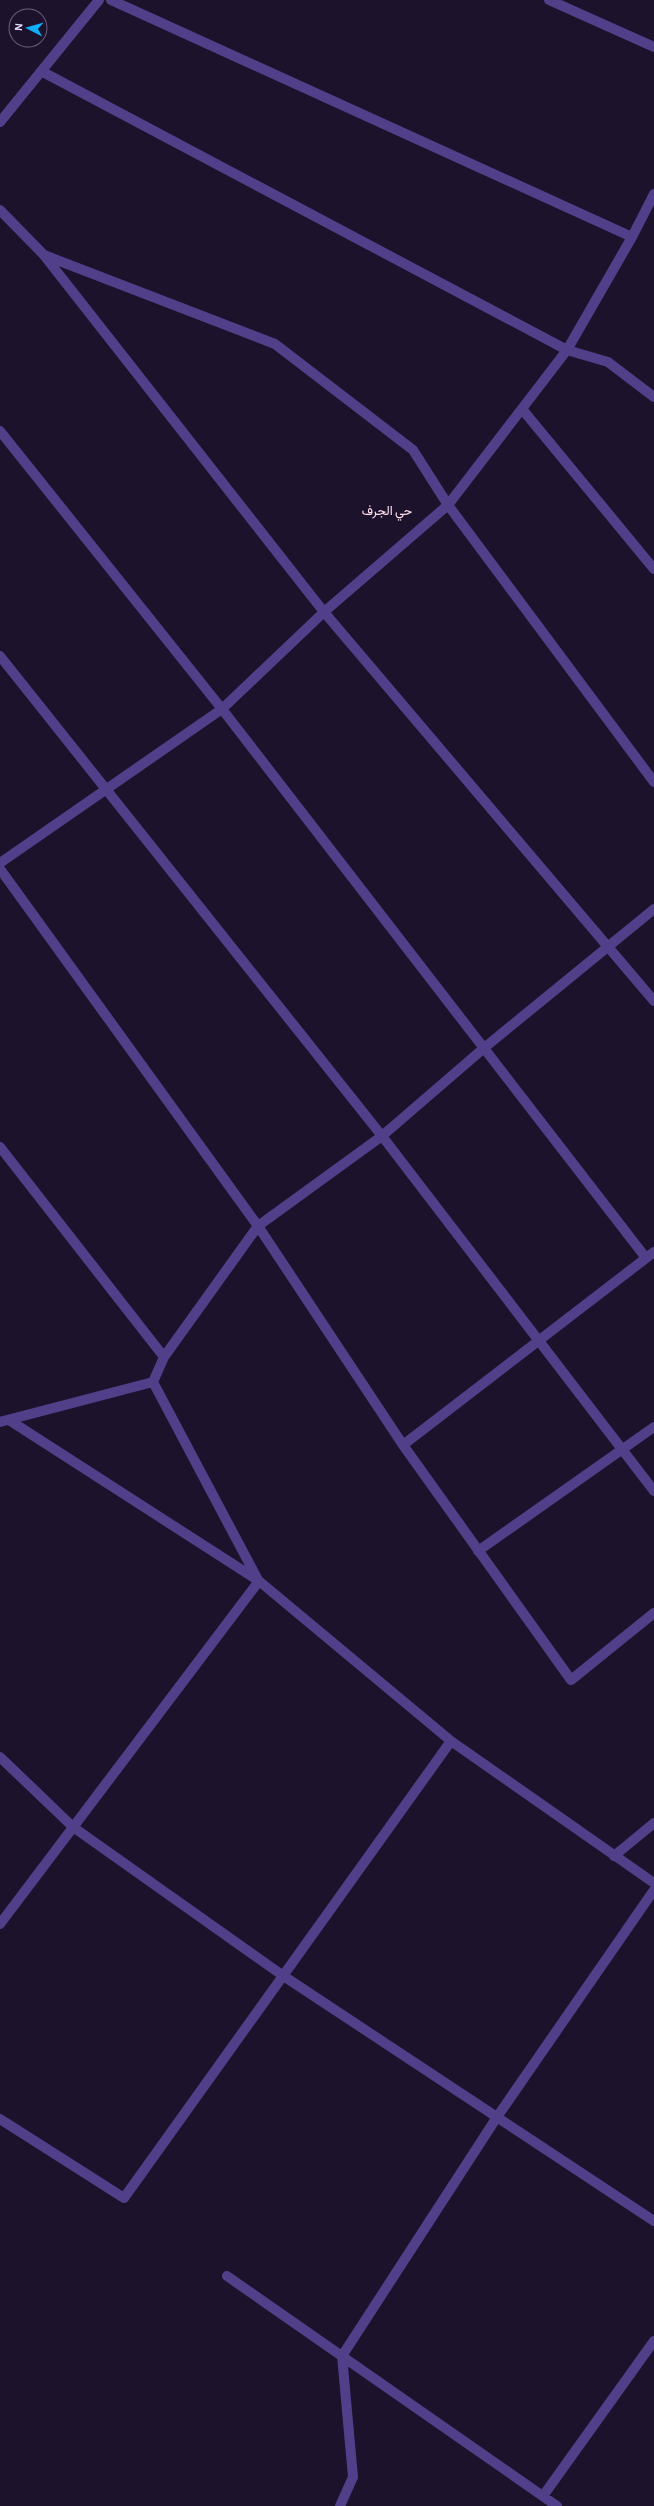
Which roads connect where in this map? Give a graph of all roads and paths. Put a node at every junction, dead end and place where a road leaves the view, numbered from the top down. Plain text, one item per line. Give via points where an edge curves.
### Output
1 (100, 0) edge
2 (111, 0) edge
3 (549, 0) edge
4 (654, 47) edge
5 (41, 71) junction
6 (0, 122) edge
7 (654, 194) edge
8 (0, 210) edge
9 (632, 237) junction
10 (43, 254) junction
11 (567, 350) junction
12 (654, 397) edge
13 (522, 409) junction
14 (0, 431) edge
15 (448, 505) junction
16 (654, 569) edge
17 (324, 612) junction
18 (0, 656) edge
19 (222, 709) junction
20 (654, 782) edge
21 (106, 790) junction
22 (0, 863) edge
23 (0, 869) edge
24 (654, 909) edge
25 (608, 949) junction
26 (654, 1001) edge
27 (484, 1048) junction
28 (382, 1136) junction
29 (0, 1147) edge
30 (258, 1226) junction
31 (650, 1255) edge
32 (539, 1341) junction
33 (164, 1357) junction
34 (153, 1382) junction
35 (4, 1421) edge
36 (654, 1427) edge
37 (403, 1445) junction
38 (623, 1450) junction
39 (654, 1491) edge
40 (478, 1551) junction
41 (259, 1581) junction
42 (654, 1613) edge
43 (451, 1740) junction
44 (0, 1757) edge
45 (654, 1823) edge
46 (73, 1827) junction
47 (614, 1856) junction
48 (654, 1883) edge
49 (654, 1890) edge
50 (0, 1924) edge
51 (282, 1975) junction
52 (497, 2117) junction
53 (0, 2119) edge
54 (654, 2221) edge
55 (227, 2276) dead end
56 (654, 2341) edge
57 (342, 2356) junction
58 (543, 2496) junction
59 (340, 2506) edge
60 (557, 2506) edge

1 - 5 street
2 - 9 street
3 - 4 street
5 - 6 street
5 - 11 street
7 - 9 street
8 - 10 street
9 - 11 street
10 - 15 street via 275,344 413,450
10 - 17 street
11 - 12 street via 608,362
11 - 13 street
13 - 15 street
13 - 16 street
14 - 19 street
15 - 17 street
15 - 20 street
17 - 19 street
17 - 25 street
18 - 21 street
19 - 21 street
19 - 27 street
21 - 22 street
21 - 28 street
23 - 30 street
24 - 25 street
25 - 26 street
25 - 27 street
27 - 28 street
27 - 31 street
28 - 30 street
28 - 32 street
29 - 33 street
30 - 33 street
30 - 37 street
31 - 32 street
32 - 37 street
32 - 38 street
33 - 34 street
34 - 35 street
34 - 41 street
35 - 41 street
36 - 38 street
37 - 40 street
38 - 39 street
38 - 40 street
40 - 42 street via 571,1680
41 - 43 street
41 - 46 street
43 - 47 street
43 - 51 street
44 - 46 street
45 - 47 street
46 - 50 street
46 - 51 street
47 - 48 street
49 - 52 street
51 - 52 street
51 - 53 street via 124,2198
52 - 54 street
52 - 57 street
55 - 57 street
56 - 58 street
57 - 58 street
57 - 59 street via 353,2477
58 - 60 street

